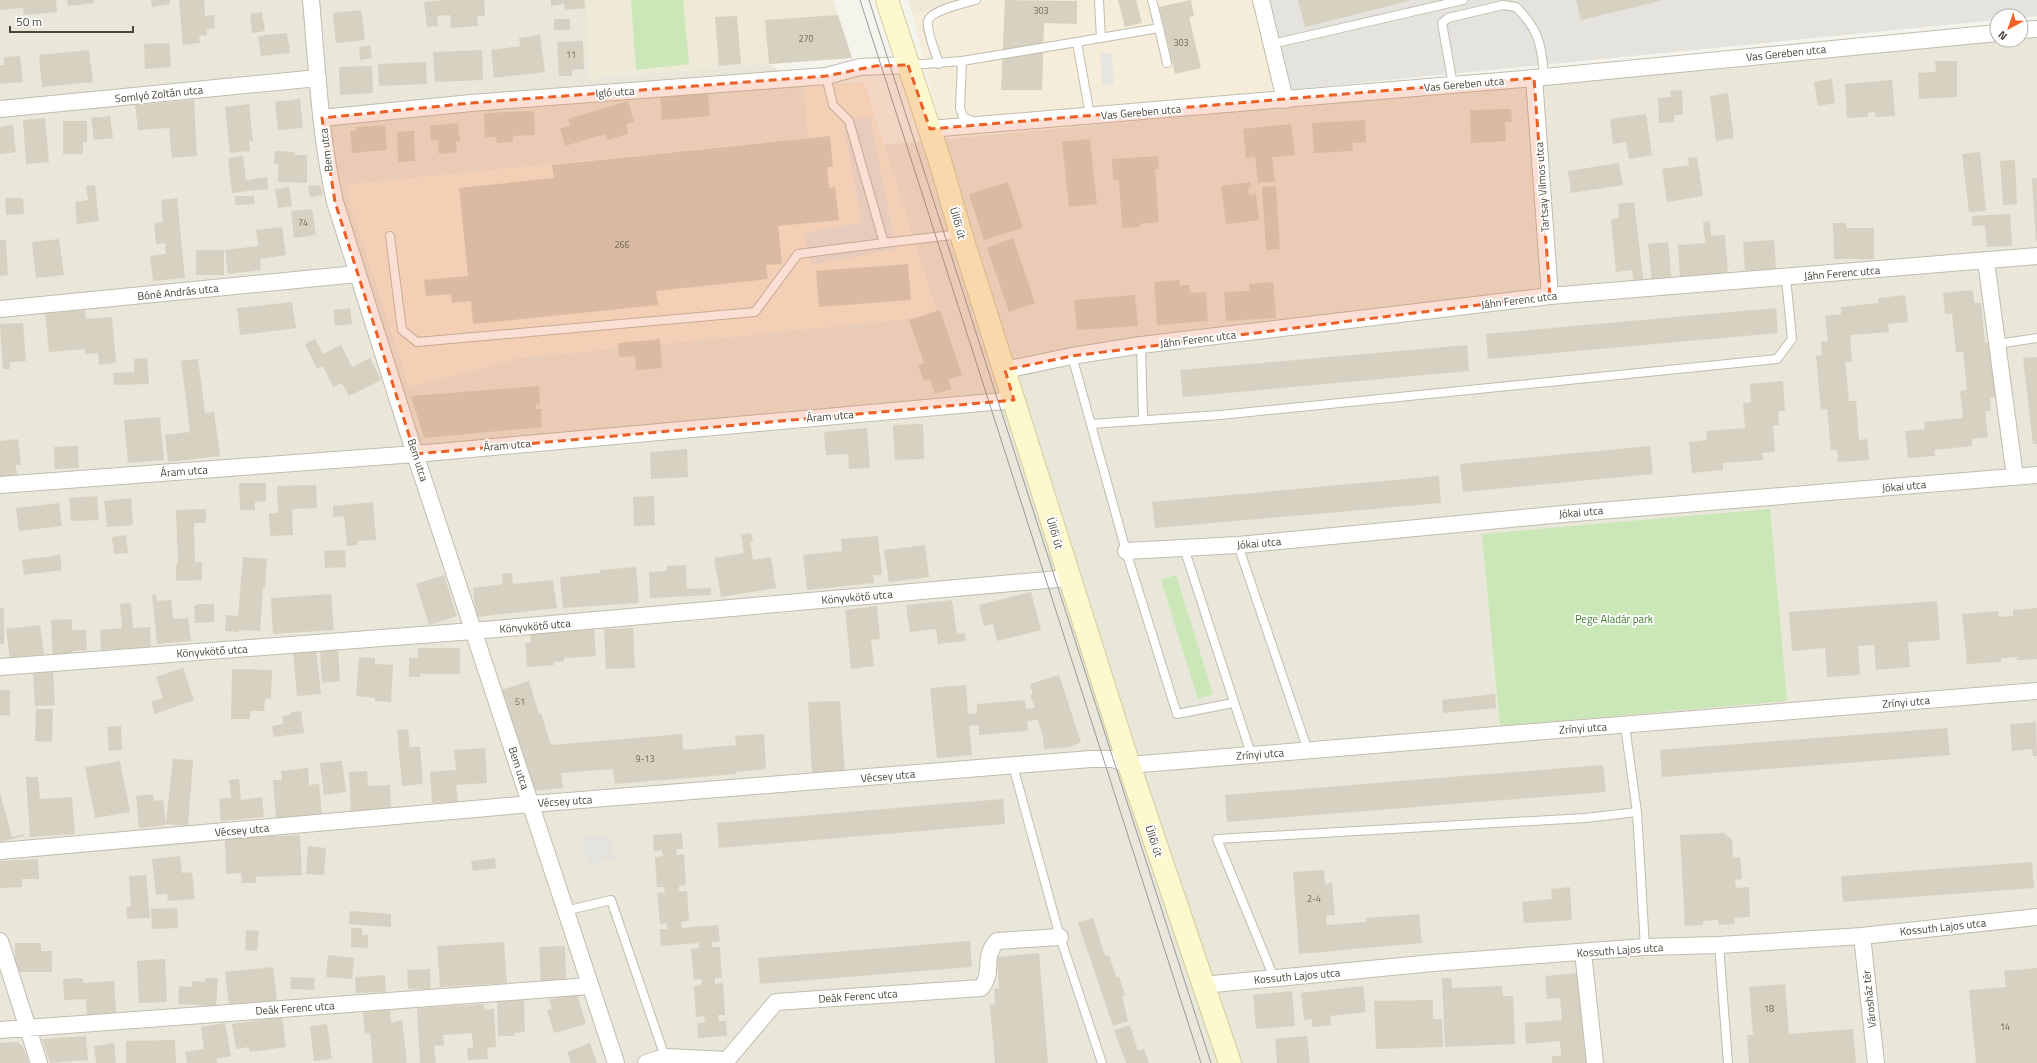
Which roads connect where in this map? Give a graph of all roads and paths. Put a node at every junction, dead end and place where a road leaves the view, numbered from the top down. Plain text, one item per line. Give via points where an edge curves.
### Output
1 (311, 0) edge
2 (887, 0) edge
3 (976, 0) edge
4 (1099, 0) edge
5 (1152, 0) edge
6 (1261, 0) edge
7 (1463, 0) edge
8 (1159, 28) junction
9 (1989, 34) edge
10 (1101, 38) junction
11 (1077, 42) junction
12 (1272, 44) junction
13 (962, 61) junction
14 (1167, 63) dead end
15 (939, 64) junction
16 (908, 65) junction
17 (826, 76) junction
18 (1539, 77) junction
19 (318, 78) junction
20 (1453, 85) junction
21 (1286, 100) junction
22 (0, 109) edge
23 (1090, 116) junction
24 (322, 118) junction
25 (989, 125) junction
26 (930, 129) junction
27 (961, 234) junction
28 (390, 236) dead end
29 (884, 243) junction
30 (2037, 256) edge
31 (1986, 260) junction
32 (357, 274) junction
33 (1786, 278) junction
34 (1550, 296) junction
35 (0, 309) edge
36 (2037, 338) edge
37 (1998, 344) junction
38 (1141, 346) junction
39 (1072, 356) junction
40 (1005, 370) junction
41 (1014, 400) junction
42 (1143, 420) junction
43 (1091, 424) junction
44 (416, 454) junction
45 (2037, 475) edge
46 (2015, 476) junction
47 (0, 485) edge
48 (1238, 545) junction
49 (1184, 548) junction
50 (1126, 552) junction
51 (1068, 578) junction
52 (474, 631) junction
53 (0, 667) edge
54 (2037, 691) edge
55 (1233, 703) junction
56 (1625, 726) junction
57 (1308, 752) junction
58 (1251, 754) junction
59 (1129, 765) junction
60 (1013, 766) junction
61 (531, 804) junction
62 (1638, 812) junction
63 (0, 851) edge
64 (565, 911) junction
65 (2037, 917) edge
66 (1060, 936) junction
67 (1862, 936) junction
68 (0, 941) edge
69 (1719, 945) junction
70 (1645, 947) junction
71 (1583, 952) junction
72 (1274, 978) junction
73 (1203, 985) junction
74 (590, 986) junction
75 (27, 1027) junction
76 (0, 1030) edge
77 (665, 1057) junction
78 (39, 1063) edge
79 (616, 1063) edge
80 (646, 1063) edge
81 (1102, 1063) edge
82 (1230, 1063) edge
83 (1594, 1063) edge
84 (1728, 1063) edge
85 (1876, 1063) edge

1 - 19 street, Bem utca
2 - 16 main road, Üllői út
3 - 15 lane via 934,13 929,19 928,27
4 - 10 lane
5 - 8 lane
6 - 12 street
7 - 12 lane
8 - 10 lane
8 - 14 lane
9 - 18 street, Vas Gereben utca
10 - 11 lane
11 - 13 lane
11 - 23 lane
12 - 21 street
13 - 15 lane
13 - 25 lane via 959,104 961,113 969,120
15 - 16 lane
16 - 17 street, Igló utca via 860,67
16 - 26 main road, Üllői út
17 - 24 street, Igló utca via 471,103
17 - 29 lane via 833,105 849,121
18 - 20 street, Vas Gereben utca
18 - 20 lane via 1542,48 1531,23 1516,7 1503,5 1448,18 1442,23
18 - 34 street, Tartsay Vilmos utca
19 - 22 street, Somlyó Zoltán utca
19 - 24 street, Bem utca
20 - 21 street, Vas Gereben utca
21 - 23 street, Vas Gereben utca
23 - 25 street, Vas Gereben utca
24 - 32 street, Bem utca via 330,180
25 - 26 street, Vas Gereben utca
26 - 27 main road, Üllői út
27 - 29 lane
27 - 40 main road, Üllői út
28 - 29 lane via 402,330 417,342 755,312 798,254
30 - 31 street, Jáhn Ferenc utca
31 - 33 street, Jáhn Ferenc utca
31 - 37 street
32 - 35 street, Bóné András utca
32 - 44 street, Bem utca
33 - 34 street, Jáhn Ferenc utca
33 - 42 lane via 1792,339 1777,359 1228,414
34 - 38 street, Jáhn Ferenc utca
36 - 37 lane
37 - 46 street
38 - 39 street, Jáhn Ferenc utca
38 - 42 lane
39 - 40 street, Jáhn Ferenc utca
39 - 43 lane
40 - 41 main road, Üllői út
41 - 44 street, Áram utca
41 - 51 main road, Üllői út
42 - 43 lane
43 - 50 lane
44 - 47 street, Áram utca
44 - 52 street, Bem utca
45 - 46 street, Jókai utca
46 - 48 street, Jókai utca via 1563,514
48 - 49 street, Jókai utca
48 - 57 lane
49 - 50 street, Jókai utca
49 - 55 lane
50 - 55 lane via 1177,714
51 - 52 street, Könyvkötő utca
51 - 59 main road, Üllői út
52 - 53 street, Könyvkötő utca
52 - 61 street, Bem utca
54 - 56 street, Zrínyi utca
55 - 58 lane
56 - 57 street, Zrínyi utca
56 - 62 lane
57 - 58 street, Zrínyi utca
58 - 59 street, Zrínyi utca
59 - 60 street, Vécsey utca via 1103,758
59 - 73 main road, Üllői út
60 - 61 street, Vécsey utca
60 - 66 lane
61 - 63 street, Vécsey utca
61 - 64 street, Bem utca
62 - 70 lane
62 - 72 lane via 1577,818 1217,839
64 - 74 street, Bem utca
64 - 77 lane via 611,900
65 - 67 street, Kossuth Lajos utca
66 - 77 street, Deák Ferenc utca via 997,941 990,949 989,974 981,988 776,1002 727,1060
66 - 81 lane
67 - 69 street, Kossuth Lajos utca
67 - 85 street, Városház tér
68 - 75 street
69 - 70 street, Kossuth Lajos utca
69 - 84 lane
70 - 71 street, Kossuth Lajos utca
71 - 72 street, Kossuth Lajos utca
71 - 83 street
72 - 73 street, Kossuth Lajos utca
73 - 82 main road, Üllői út
74 - 75 street, Deák Ferenc utca
74 - 79 street, Bem utca
75 - 76 street, Deák Ferenc utca
75 - 78 street
77 - 80 street, Deák Ferenc utca

